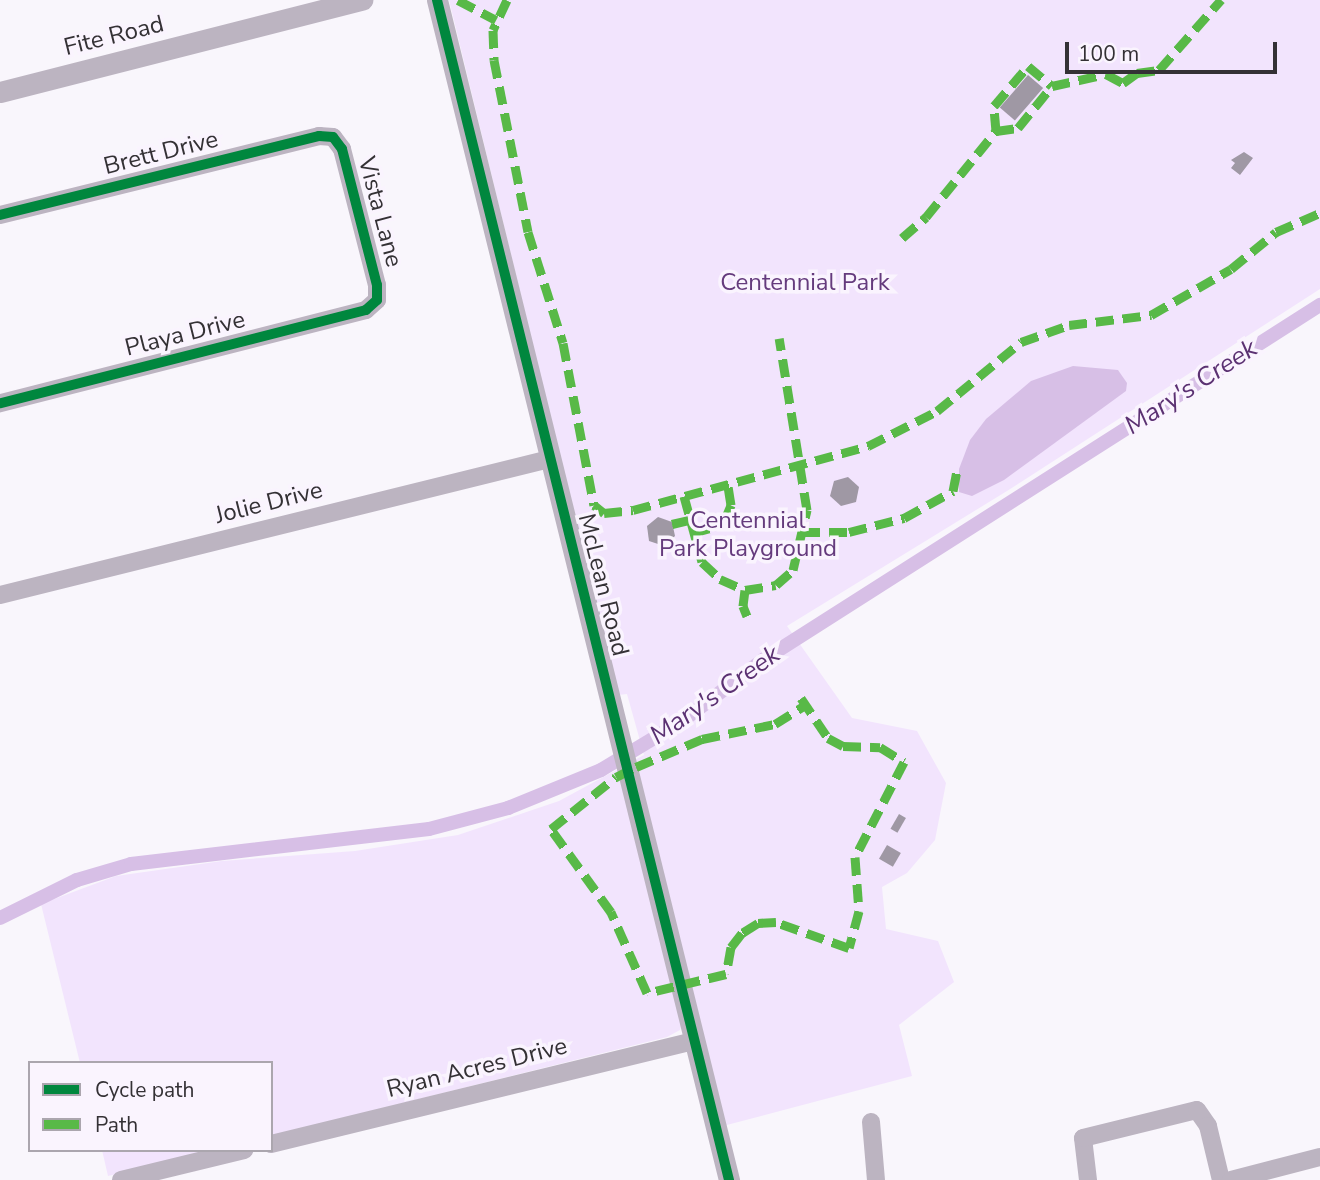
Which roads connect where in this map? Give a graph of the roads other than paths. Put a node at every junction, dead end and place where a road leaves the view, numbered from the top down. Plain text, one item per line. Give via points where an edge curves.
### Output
1 (362, 0) edge
2 (437, 0) edge
3 (309, 6) edge
4 (0, 92) edge
5 (333, 137) joint
6 (0, 215) edge
7 (377, 300) joint
8 (0, 403) edge
9 (549, 458) junction
10 (0, 595) edge
11 (694, 1041) junction
12 (871, 1122) dead end
13 (273, 1144) edge
14 (236, 1152) edge
15 (1320, 1157) edge
16 (121, 1180) edge
17 (729, 1180) edge
18 (876, 1180) edge
19 (1088, 1180) edge
20 (1222, 1180) edge
21 (1231, 1180) edge

1 - 3 street, Fite Road
2 - 9 street, McLean Road
3 - 4 street, Fite Road
5 - 6 street, Brett Drive via 319,136
5 - 7 street, Vista Lane via 342,149
7 - 8 street, Playa Drive via 366,310
9 - 10 street, Jolie Drive
9 - 11 street, McLean Road
11 - 13 street, Ryan Acres Drive
11 - 17 street, McLean Road
12 - 18 street
14 - 16 street
15 - 21 street
19 - 20 street via 1083,1138 1184,1110 1197,1110 1208,1126

